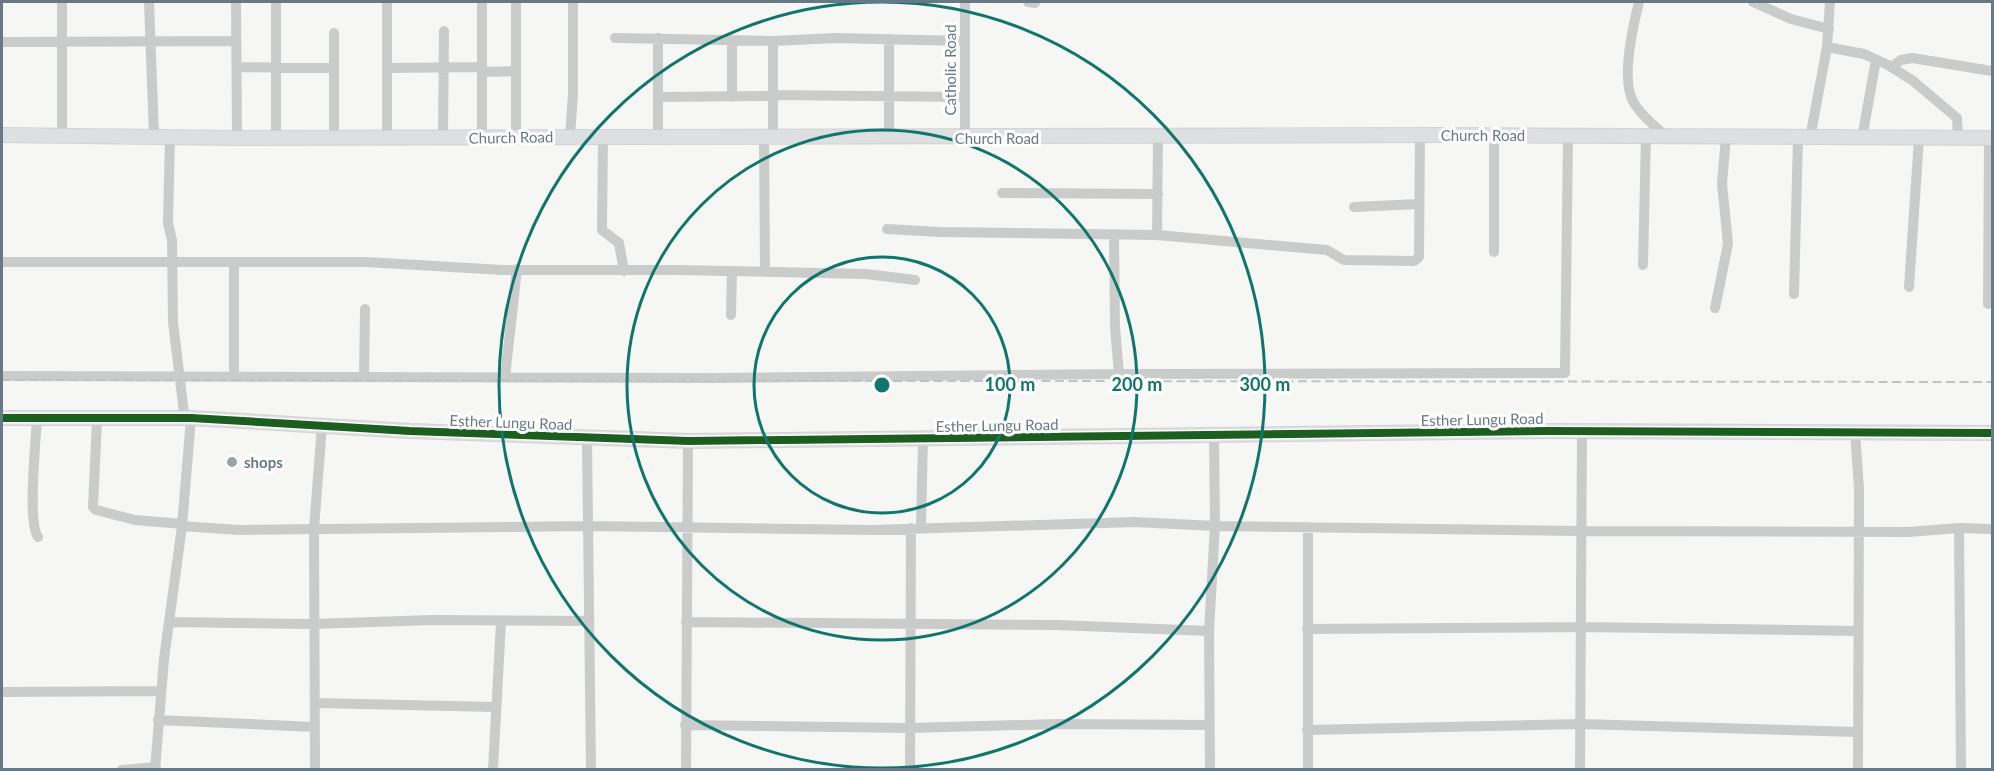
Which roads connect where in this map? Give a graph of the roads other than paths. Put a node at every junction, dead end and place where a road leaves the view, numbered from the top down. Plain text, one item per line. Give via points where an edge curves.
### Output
1 (62, 2) edge
2 (149, 2) edge
3 (236, 2) edge
4 (276, 2) edge
5 (387, 2) edge
6 (482, 2) edge
7 (516, 2) edge
8 (573, 2) edge
9 (964, 2) edge
10 (1636, 2) edge
11 (1754, 2) edge
12 (1830, 2) edge
13 (1828, 28) junction
14 (444, 31) dead end
15 (334, 33) dead end
16 (615, 38) dead end
17 (658, 38) junction
18 (889, 39) junction
19 (61, 40) junction
20 (732, 40) junction
21 (149, 41) junction
22 (236, 41) junction
23 (773, 41) junction
24 (964, 41) junction
25 (2, 42) edge
26 (1827, 46) junction
27 (1876, 60) junction
28 (1891, 67) junction
29 (237, 68) junction
30 (276, 68) junction
31 (334, 68) junction
32 (387, 68) junction
33 (444, 68) junction
34 (482, 69) junction
35 (516, 71) junction
36 (1992, 71) edge
37 (773, 95) junction
38 (890, 96) junction
39 (658, 97) junction
40 (732, 97) junction
41 (965, 97) junction
42 (2, 135) edge
43 (1420, 135) junction
44 (1494, 135) junction
45 (62, 136) junction
46 (154, 136) junction
47 (516, 136) junction
48 (570, 136) junction
49 (603, 136) junction
50 (769, 136) junction
51 (1158, 136) junction
52 (1568, 136) junction
53 (170, 137) junction
54 (482, 137) junction
55 (658, 137) junction
56 (889, 137) junction
57 (1646, 137) junction
58 (1666, 137) junction
59 (1726, 137) junction
60 (237, 138) junction
61 (276, 138) junction
62 (334, 138) junction
63 (387, 138) junction
64 (443, 138) junction
65 (965, 138) junction
66 (1804, 138) junction
67 (1862, 138) junction
68 (1919, 138) junction
69 (1958, 138) junction
70 (1991, 138) edge
71 (1002, 193) dead end
72 (1158, 194) junction
73 (1419, 204) junction
74 (1354, 207) dead end
75 (1991, 212) edge
76 (887, 229) dead end
77 (1114, 235) junction
78 (1157, 236) junction
79 (1494, 252) dead end
80 (172, 260) junction
81 (2, 262) edge
82 (234, 262) junction
83 (1643, 265) dead end
84 (517, 269) junction
85 (624, 271) junction
86 (732, 271) junction
87 (765, 271) junction
88 (915, 280) dead end
89 (1909, 287) dead end
90 (1794, 294) dead end
91 (1988, 304) dead end
92 (1714, 308) dead end
93 (365, 309) dead end
94 (731, 315) dead end
95 (1119, 374) junction
96 (234, 375) junction
97 (2, 376) edge
98 (181, 376) junction
99 (505, 376) junction
100 (364, 377) junction
101 (2, 418) edge
102 (37, 418) junction
103 (191, 418) junction
104 (97, 420) junction
105 (322, 426) junction
106 (1582, 431) junction
107 (1855, 432) junction
108 (1992, 433) edge
109 (1214, 437) junction
110 (587, 439) junction
111 (923, 439) junction
112 (688, 441) junction
113 (182, 525) junction
114 (588, 526) junction
115 (688, 526) junction
116 (1215, 526) junction
117 (1308, 527) junction
118 (314, 528) junction
119 (916, 528) junction
120 (1959, 528) junction
121 (1992, 529) edge
122 (1583, 531) junction
123 (1858, 531) junction
124 (38, 537) dead end
125 (588, 621) junction
126 (169, 622) junction
127 (501, 622) junction
128 (686, 622) junction
129 (313, 624) junction
130 (910, 625) junction
131 (1583, 627) junction
132 (1307, 629) junction
133 (1209, 631) junction
134 (1858, 631) junction
135 (161, 691) junction
136 (2, 692) edge
137 (316, 703) junction
138 (496, 707) junction
139 (159, 720) junction
140 (1580, 724) junction
141 (685, 725) junction
142 (1210, 725) junction
143 (315, 727) junction
144 (910, 728) junction
145 (1307, 730) junction
146 (1857, 732) junction
147 (156, 768) edge
148 (122, 770) edge
149 (315, 770) edge
150 (494, 770) edge
151 (591, 770) edge
152 (686, 770) edge
153 (910, 770) edge
154 (1210, 770) edge
155 (1308, 770) edge
156 (1580, 770) edge
157 (1858, 770) edge
158 (1960, 770) edge

1 - 19 street
2 - 21 street
3 - 22 street
4 - 30 street
5 - 32 street
6 - 34 street
7 - 35 street
8 - 48 street
9 - 24 street, Catholic Road
10 - 58 street via 1630,94 1640,111
11 - 13 street via 1791,19
12 - 13 street
13 - 26 street
14 - 33 street
15 - 31 street
16 - 17 street
17 - 20 street
17 - 39 street
18 - 23 street
18 - 24 street
18 - 38 street
19 - 21 street
19 - 25 street
19 - 45 street
20 - 23 street
20 - 40 street
21 - 22 street
21 - 46 street
22 - 29 street
23 - 37 street
24 - 41 street, Catholic Road
26 - 27 street
26 - 66 street
27 - 28 street
27 - 67 street
28 - 36 street via 1912,58
28 - 69 street via 1954,115
29 - 30 street
29 - 60 street
30 - 31 street
30 - 61 street
31 - 62 street
32 - 33 street
32 - 63 street
33 - 34 street
33 - 64 street
34 - 35 street
34 - 54 street
35 - 47 street
37 - 38 street
37 - 40 street
37 - 50 street
38 - 41 street
38 - 56 street
39 - 40 street
39 - 55 street
41 - 65 street, Catholic Road
42 - 45 street, Church Road
43 - 44 street, Church Road
43 - 51 street, Church Road
43 - 73 street
44 - 52 street, Church Road
44 - 79 street
45 - 46 street, Church Road
46 - 53 street, Church Road
47 - 48 street, Church Road
47 - 54 street, Church Road
48 - 49 street, Church Road
49 - 55 street, Church Road
49 - 85 street via 602,230 619,243
50 - 55 street, Church Road
50 - 56 street, Church Road
50 - 87 street
51 - 65 street, Church Road
51 - 72 street
52 - 57 street, Church Road
52 - 95 street via 1565,373
53 - 60 street, Church Road
53 - 80 street via 168,223
54 - 64 street, Church Road
56 - 65 street, Church Road
57 - 58 street, Church Road
57 - 83 street
58 - 59 street, Church Road
59 - 66 street, Church Road
59 - 92 street via 1722,183 1728,244
60 - 61 street, Church Road
61 - 62 street, Church Road
62 - 63 street, Church Road
63 - 64 street, Church Road
66 - 67 street, Church Road
66 - 90 street
67 - 68 street, Church Road
68 - 69 street, Church Road
68 - 89 street
69 - 70 street, Church Road
70 - 75 street
71 - 72 street
72 - 78 street
73 - 74 street
73 - 78 street via 1419,257 1414,261 1344,260 1327,250
75 - 91 street
76 - 77 street
77 - 78 street
77 - 95 street
80 - 81 street
80 - 82 street
80 - 98 street via 173,322
82 - 84 street via 366,262
82 - 96 street
84 - 85 street
84 - 99 street
85 - 86 street
86 - 87 street
86 - 94 street
87 - 88 street via 866,274
93 - 100 street
95 - 99 street
96 - 98 street
96 - 100 street
97 - 98 street
98 - 103 street via 184,412
99 - 100 street
101 - 102 street, Esther Lungu Road
102 - 104 street, Esther Lungu Road
102 - 124 street via 33,492
103 - 104 street, Esther Lungu Road
103 - 105 street, Esther Lungu Road
103 - 113 street
104 - 113 street via 93,507 135,520
105 - 110 street, Esther Lungu Road
105 - 118 street
106 - 107 street, Esther Lungu Road
106 - 109 street, Esther Lungu Road
106 - 122 street
107 - 108 street, Esther Lungu Road
107 - 123 street
109 - 111 street, Esther Lungu Road
109 - 116 street
110 - 112 street, Esther Lungu Road
110 - 114 street
111 - 112 street, Esther Lungu Road
111 - 119 street
112 - 115 street
113 - 118 street via 239,530
113 - 126 street
114 - 115 street
114 - 118 street
114 - 125 street
115 - 119 street
115 - 128 street
116 - 117 street
116 - 119 street via 1135,522
116 - 133 street
117 - 122 street
117 - 132 street
118 - 129 street
119 - 130 street
120 - 121 street
120 - 123 street
120 - 158 street
122 - 123 street
122 - 131 street
123 - 134 street
125 - 127 street
125 - 151 street
126 - 129 street
126 - 135 street
127 - 129 street
127 - 138 street
128 - 130 street
128 - 141 street
129 - 137 street
130 - 133 street
130 - 144 street
131 - 132 street
131 - 134 street
131 - 140 street
132 - 145 street
133 - 142 street
134 - 146 street
135 - 136 street
135 - 139 street
137 - 138 street
137 - 143 street
138 - 150 street
139 - 143 street
139 - 147 street
140 - 145 street
140 - 146 street
140 - 156 street
141 - 144 street
141 - 152 street
142 - 144 street
142 - 154 street
143 - 149 street
144 - 153 street
145 - 155 street
146 - 157 street
147 - 148 street

